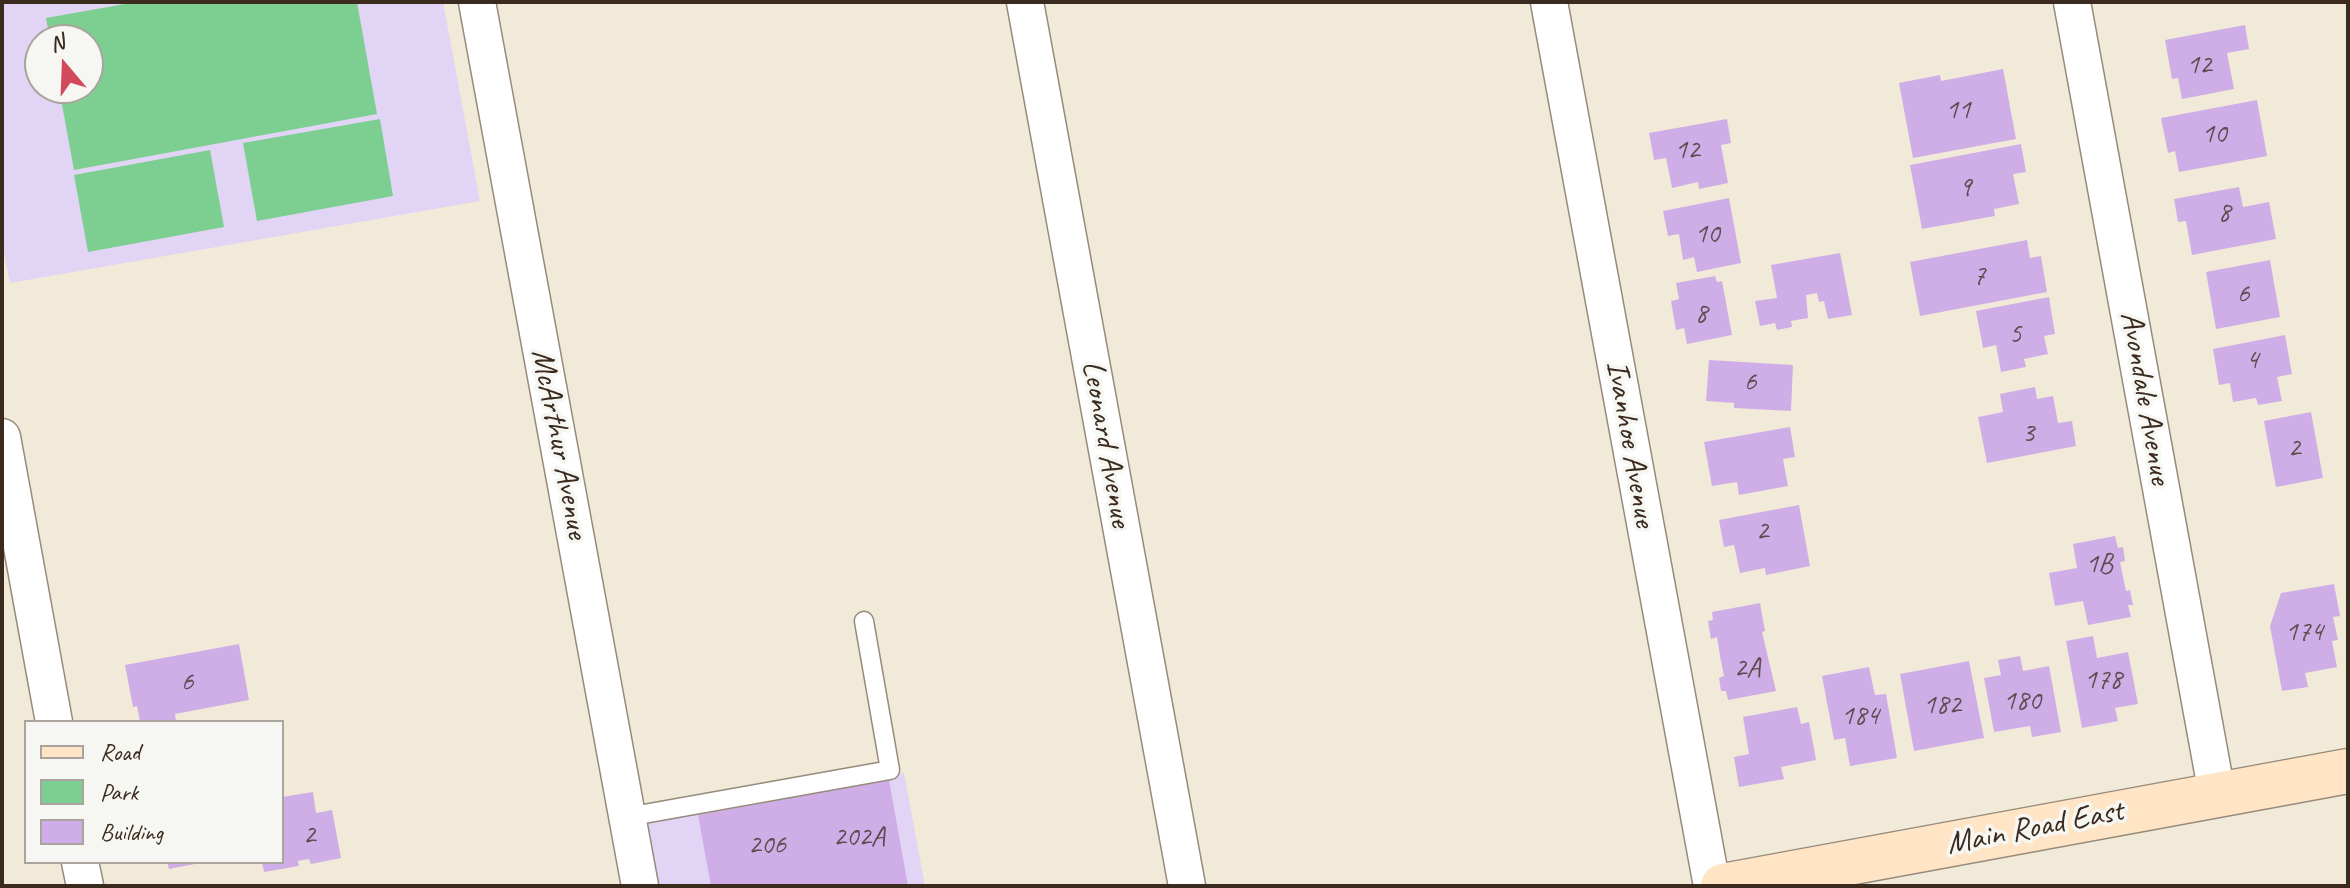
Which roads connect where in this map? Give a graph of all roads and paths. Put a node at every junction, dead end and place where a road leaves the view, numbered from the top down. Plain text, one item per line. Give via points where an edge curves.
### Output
1 (477, 2) edge
2 (1025, 2) edge
3 (1549, 2) edge
4 (2072, 2) edge
5 (2, 437) edge
6 (864, 621) dead end
7 (54, 720) edge
8 (2348, 771) edge
9 (2217, 794) junction
10 (627, 817) junction
11 (80, 864) edge
12 (85, 886) edge
13 (640, 886) edge
14 (1187, 886) edge
15 (1712, 886) edge
16 (1723, 886) edge

1 - 10 street, McArthur Avenue
2 - 14 street, Leonard Avenue
3 - 15 street, Ivanhoe Avenue
4 - 9 street, Avondale Avenue
5 - 7 street
6 - 10 lane via 890,770
8 - 9 main road, Main Road East
9 - 16 main road, Main Road East
10 - 13 street, McArthur Avenue
11 - 12 street

